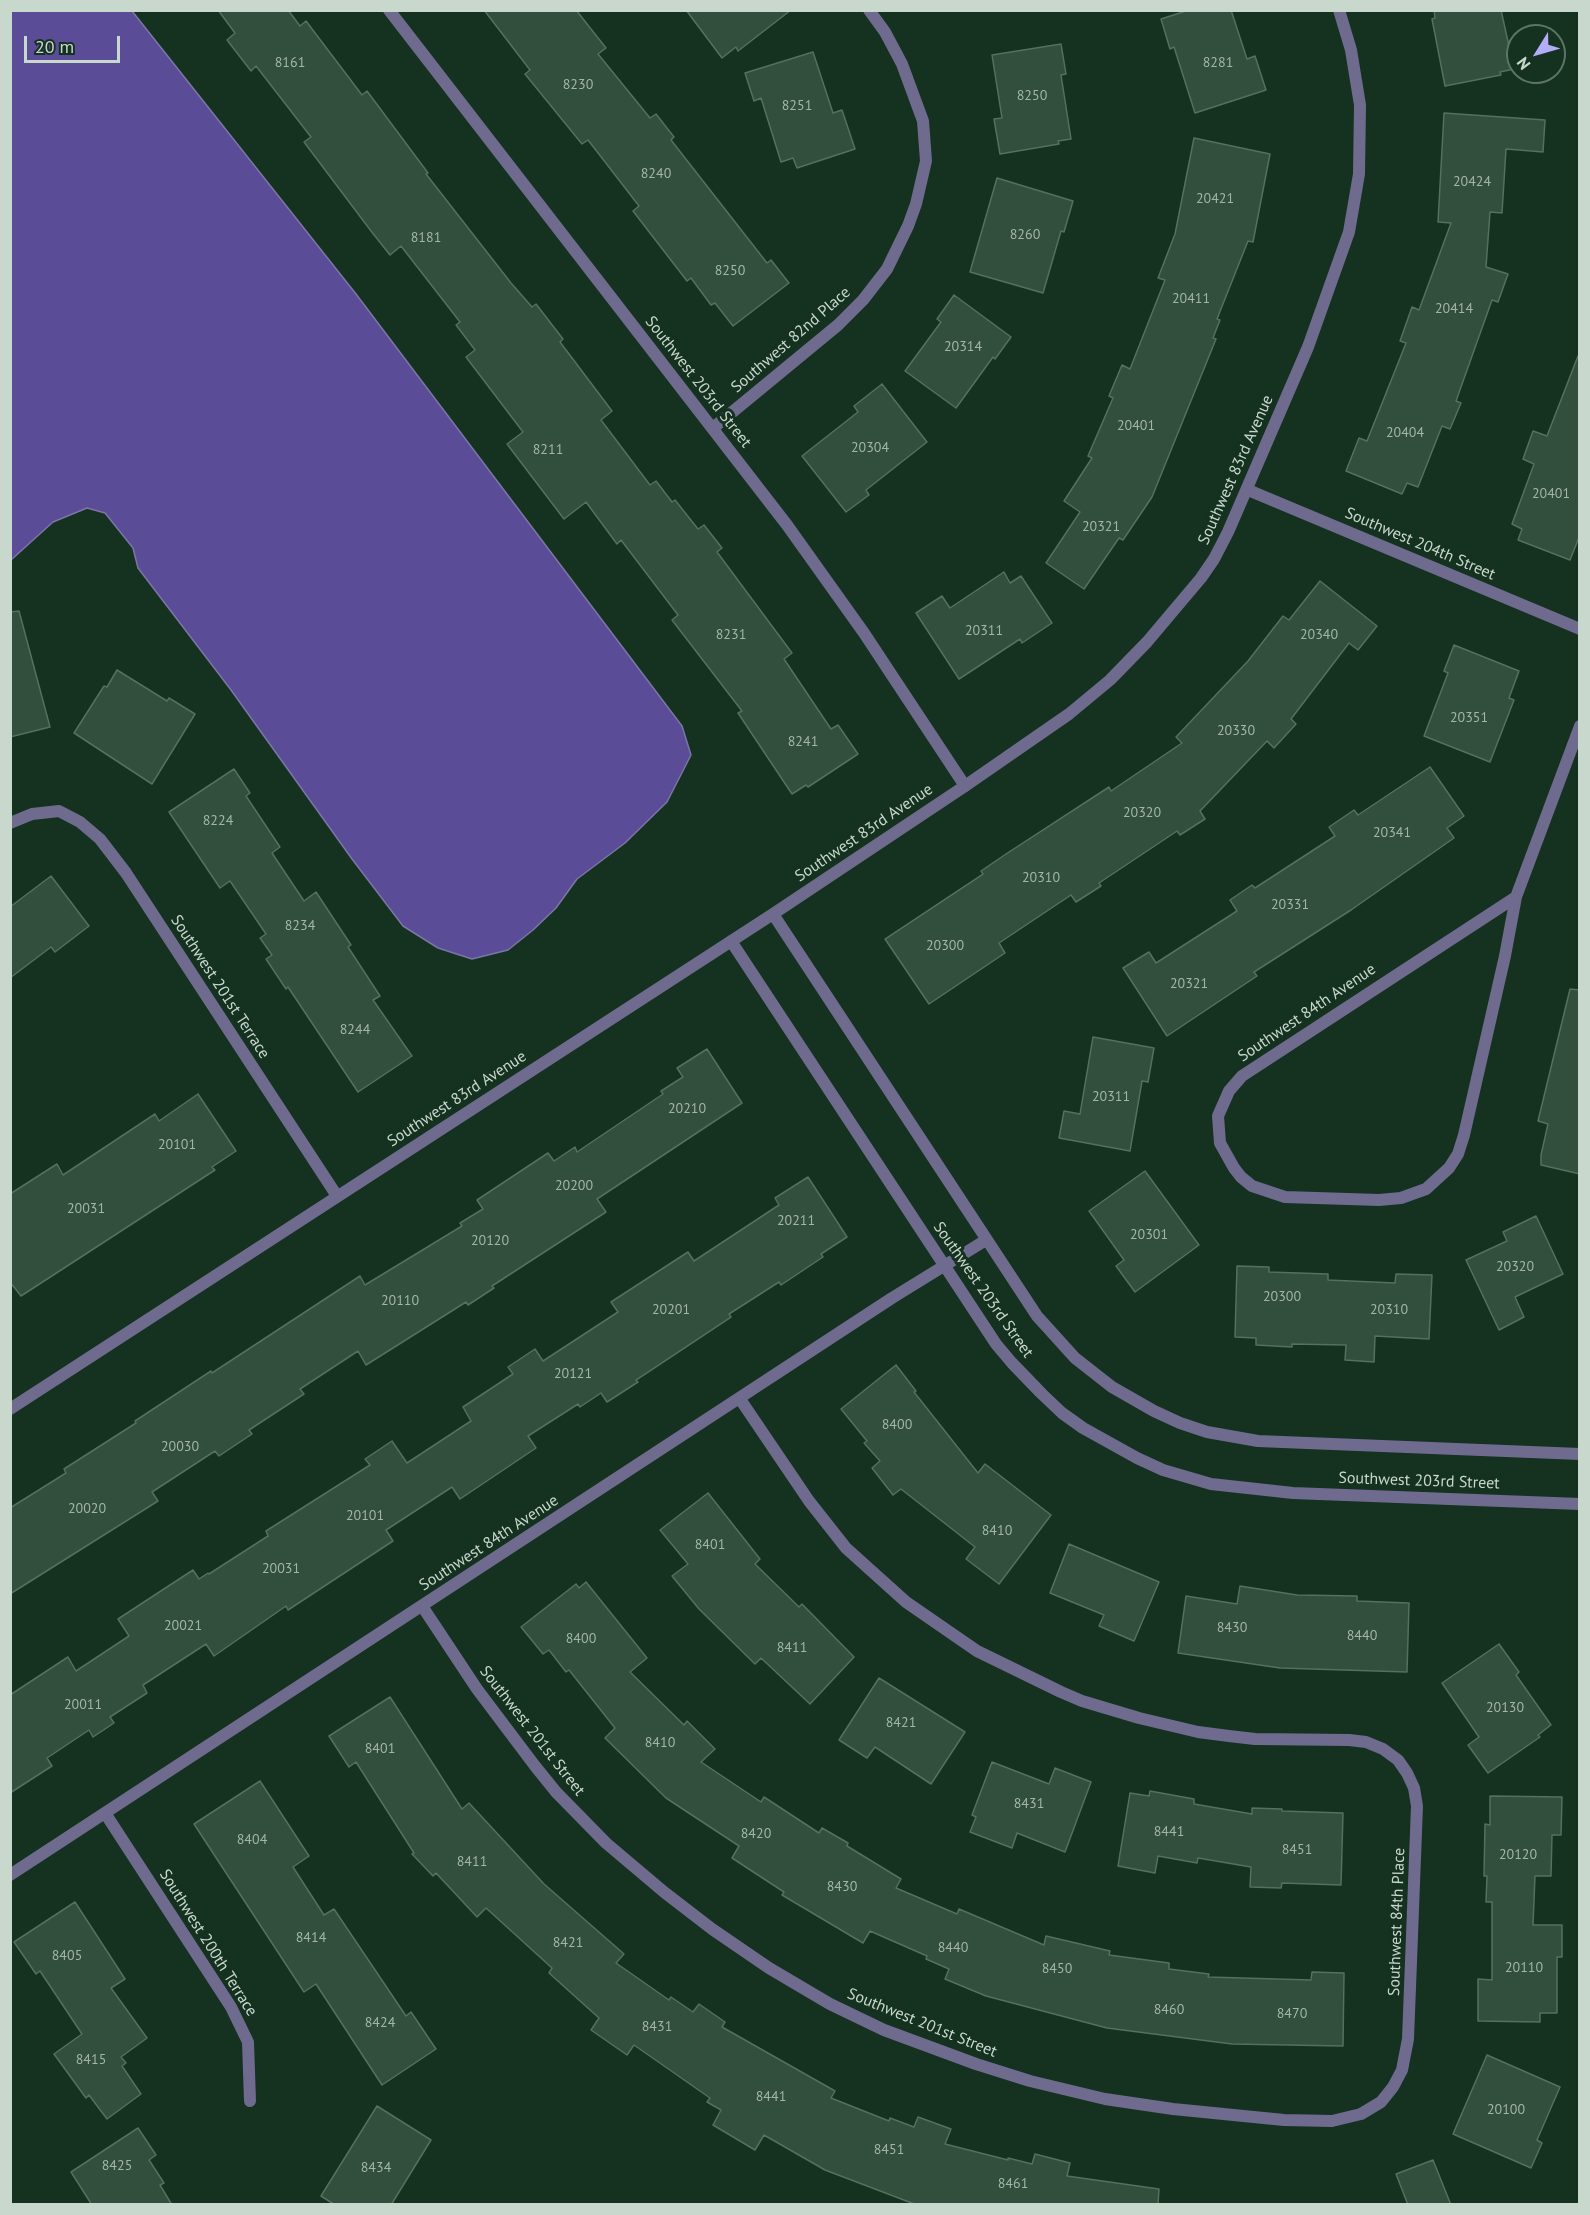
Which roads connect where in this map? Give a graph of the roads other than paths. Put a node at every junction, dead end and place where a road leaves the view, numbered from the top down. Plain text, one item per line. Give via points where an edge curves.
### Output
1 (389, 10) edge
2 (869, 10) edge
3 (1339, 10) edge
4 (713, 428) junction
5 (1248, 490) junction
6 (1580, 629) edge
7 (1580, 726) edge
8 (965, 786) junction
9 (10, 823) edge
10 (1516, 897) junction
11 (773, 914) junction
12 (731, 941) junction
13 (337, 1196) junction
14 (986, 1240) junction
15 (945, 1265) junction
16 (740, 1399) junction
17 (10, 1409) edge
18 (1580, 1454) edge
19 (1580, 1504) edge
20 (422, 1606) junction
21 (105, 1813) junction
22 (10, 1875) edge
23 (1388, 2094) joint
24 (250, 2101) dead end

1 - 4 street, Southwest 203rd Street
2 - 4 street, Southwest 82nd Place via 902,64 922,121 926,161 916,204 898,249 876,286 838,326
3 - 5 street, Southwest 83rd Avenue via 1351,50 1360,105 1354,207 1321,311
4 - 8 street, Southwest 203rd Street via 814,562
5 - 6 street, Southwest 204th Street
5 - 8 street, Southwest 83rd Avenue via 1214,559 1147,642 1069,714
7 - 10 street, Southwest 84th Avenue
8 - 11 street, Southwest 83rd Avenue
9 - 13 street, Southwest 201st Terrace via 32,814 59,811 81,822 100,839
10 - 10 street, Southwest 84th Avenue via 1242,1076 1218,1116 1220,1143 1241,1177 1252,1186 1285,1197 1379,1200 1401,1198 1426,1189 1449,1168 1464,1135
11 - 12 street, Southwest 83rd Avenue
11 - 14 street, Southwest 203rd Street
12 - 13 street, Southwest 83rd Avenue
12 - 15 street, Southwest 203rd Street
13 - 17 street, Southwest 83rd Avenue
14 - 15 street, Southwest 84th Avenue
14 - 18 street, Southwest 203rd Street via 1037,1316 1075,1358 1121,1392 1180,1423 1258,1441
15 - 16 street, Southwest 84th Avenue
15 - 19 street, Southwest 203rd Street via 996,1344 1062,1413 1163,1470 1211,1484 1262,1491
16 - 20 street, Southwest 84th Avenue
16 - 23 street, Southwest 84th Place via 846,1548 906,1602 976,1651 1082,1701 1138,1718 1198,1732 1255,1739 1366,1742 1392,1755 1414,1788 1417,1829 1408,2039 1402,2070
20 - 21 street, Southwest 84th Avenue
20 - 23 street, Southwest 201st Street via 535,1766 606,1843 720,1934 838,2008 884,2030 976,2064 1105,2099 1284,2120 1332,2121 1361,2114
21 - 22 street, Southwest 84th Avenue
21 - 24 street, Southwest 200th Terrace via 231,2007 248,2042

